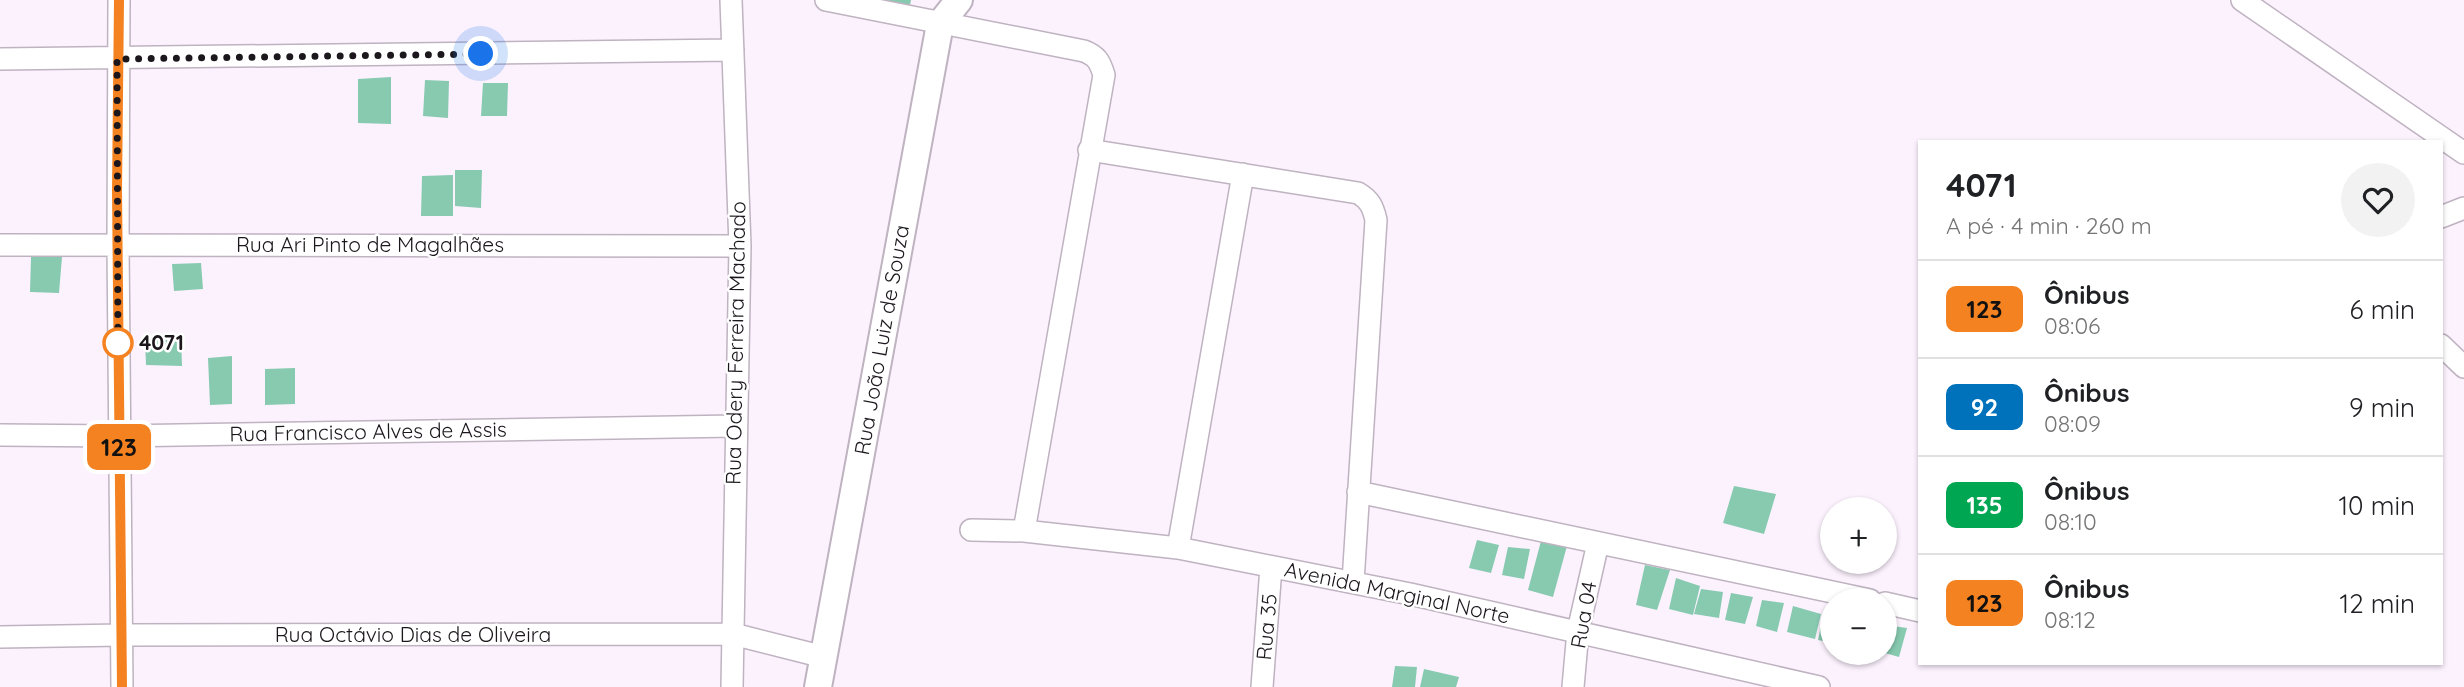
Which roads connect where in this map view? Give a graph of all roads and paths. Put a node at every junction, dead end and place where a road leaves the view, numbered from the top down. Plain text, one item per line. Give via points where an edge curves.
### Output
1 (119, 0) edge
2 (731, 0) edge
3 (826, 0) edge
4 (959, 0) edge
5 (2242, 0) edge
6 (940, 24) junction
7 (733, 50) junction
8 (0, 59) edge
9 (117, 59) junction
10 (1089, 150) junction
11 (2464, 153) edge
12 (1243, 174) junction
13 (2464, 208) edge
14 (2443, 216) edge
15 (118, 244) junction
16 (0, 245) edge
17 (740, 246) junction
18 (2443, 347) edge
19 (2464, 367) edge
20 (735, 426) junction
21 (0, 435) edge
22 (119, 436) junction
23 (1358, 492) junction
24 (971, 530) dead end
25 (1024, 531) junction
26 (1598, 543) junction
27 (1178, 548) junction
28 (1272, 567) junction
29 (1353, 582) junction
30 (1820, 590) edge
31 (1897, 606) edge
32 (1918, 611) edge
33 (1578, 631) junction
34 (733, 634) junction
35 (122, 635) junction
36 (0, 637) edge
37 (824, 657) junction
38 (122, 687) edge
39 (732, 687) edge
40 (818, 687) edge
41 (826, 687) edge
42 (1262, 687) edge
43 (1573, 687) edge
44 (1819, 687) edge

1 - 9 street
2 - 7 street, Rua Odery Ferreira Machado
3 - 6 street
4 - 6 street, Rua João Luiz de Souza
5 - 11 street
6 - 10 street via 1095,55 1104,75
6 - 37 street, Rua João Luiz de Souza
7 - 9 street
7 - 17 street, Rua Odery Ferreira Machado
8 - 9 street
9 - 15 street
10 - 12 street
10 - 25 street
12 - 23 street via 1358,193 1373,207 1376,220
12 - 27 street
13 - 14 street
15 - 16 street, Rua Ari Pinto de Magalhães
15 - 17 street, Rua Ari Pinto de Magalhães
15 - 22 street
17 - 20 street, Rua Odery Ferreira Machado
18 - 19 street
20 - 22 street, Rua Francisco Alves de Assis
20 - 34 street, Rua Odery Ferreira Machado
21 - 22 street, Rua Francisco Alves de Assis
22 - 35 street
23 - 26 street
23 - 29 street
24 - 25 street, Avenida Marginal Norte
25 - 27 street, Avenida Marginal Norte
26 - 30 street
26 - 33 street, Rua 04
27 - 28 street, Avenida Marginal Norte
28 - 29 street, Avenida Marginal Norte
28 - 42 street, Rua 35
29 - 33 street, Avenida Marginal Norte
31 - 32 street
33 - 43 street, Rua 04
33 - 44 street, Avenida Marginal Norte
34 - 35 street, Rua Octávio Dias de Oliveira
34 - 37 street, Rua Octávio Dias de Oliveira
34 - 39 street, Rua Odery Ferreira Machado
35 - 36 street, Rua Octávio Dias de Oliveira
35 - 38 street
37 - 40 street, Rua João Luiz de Souza
40 - 41 street

